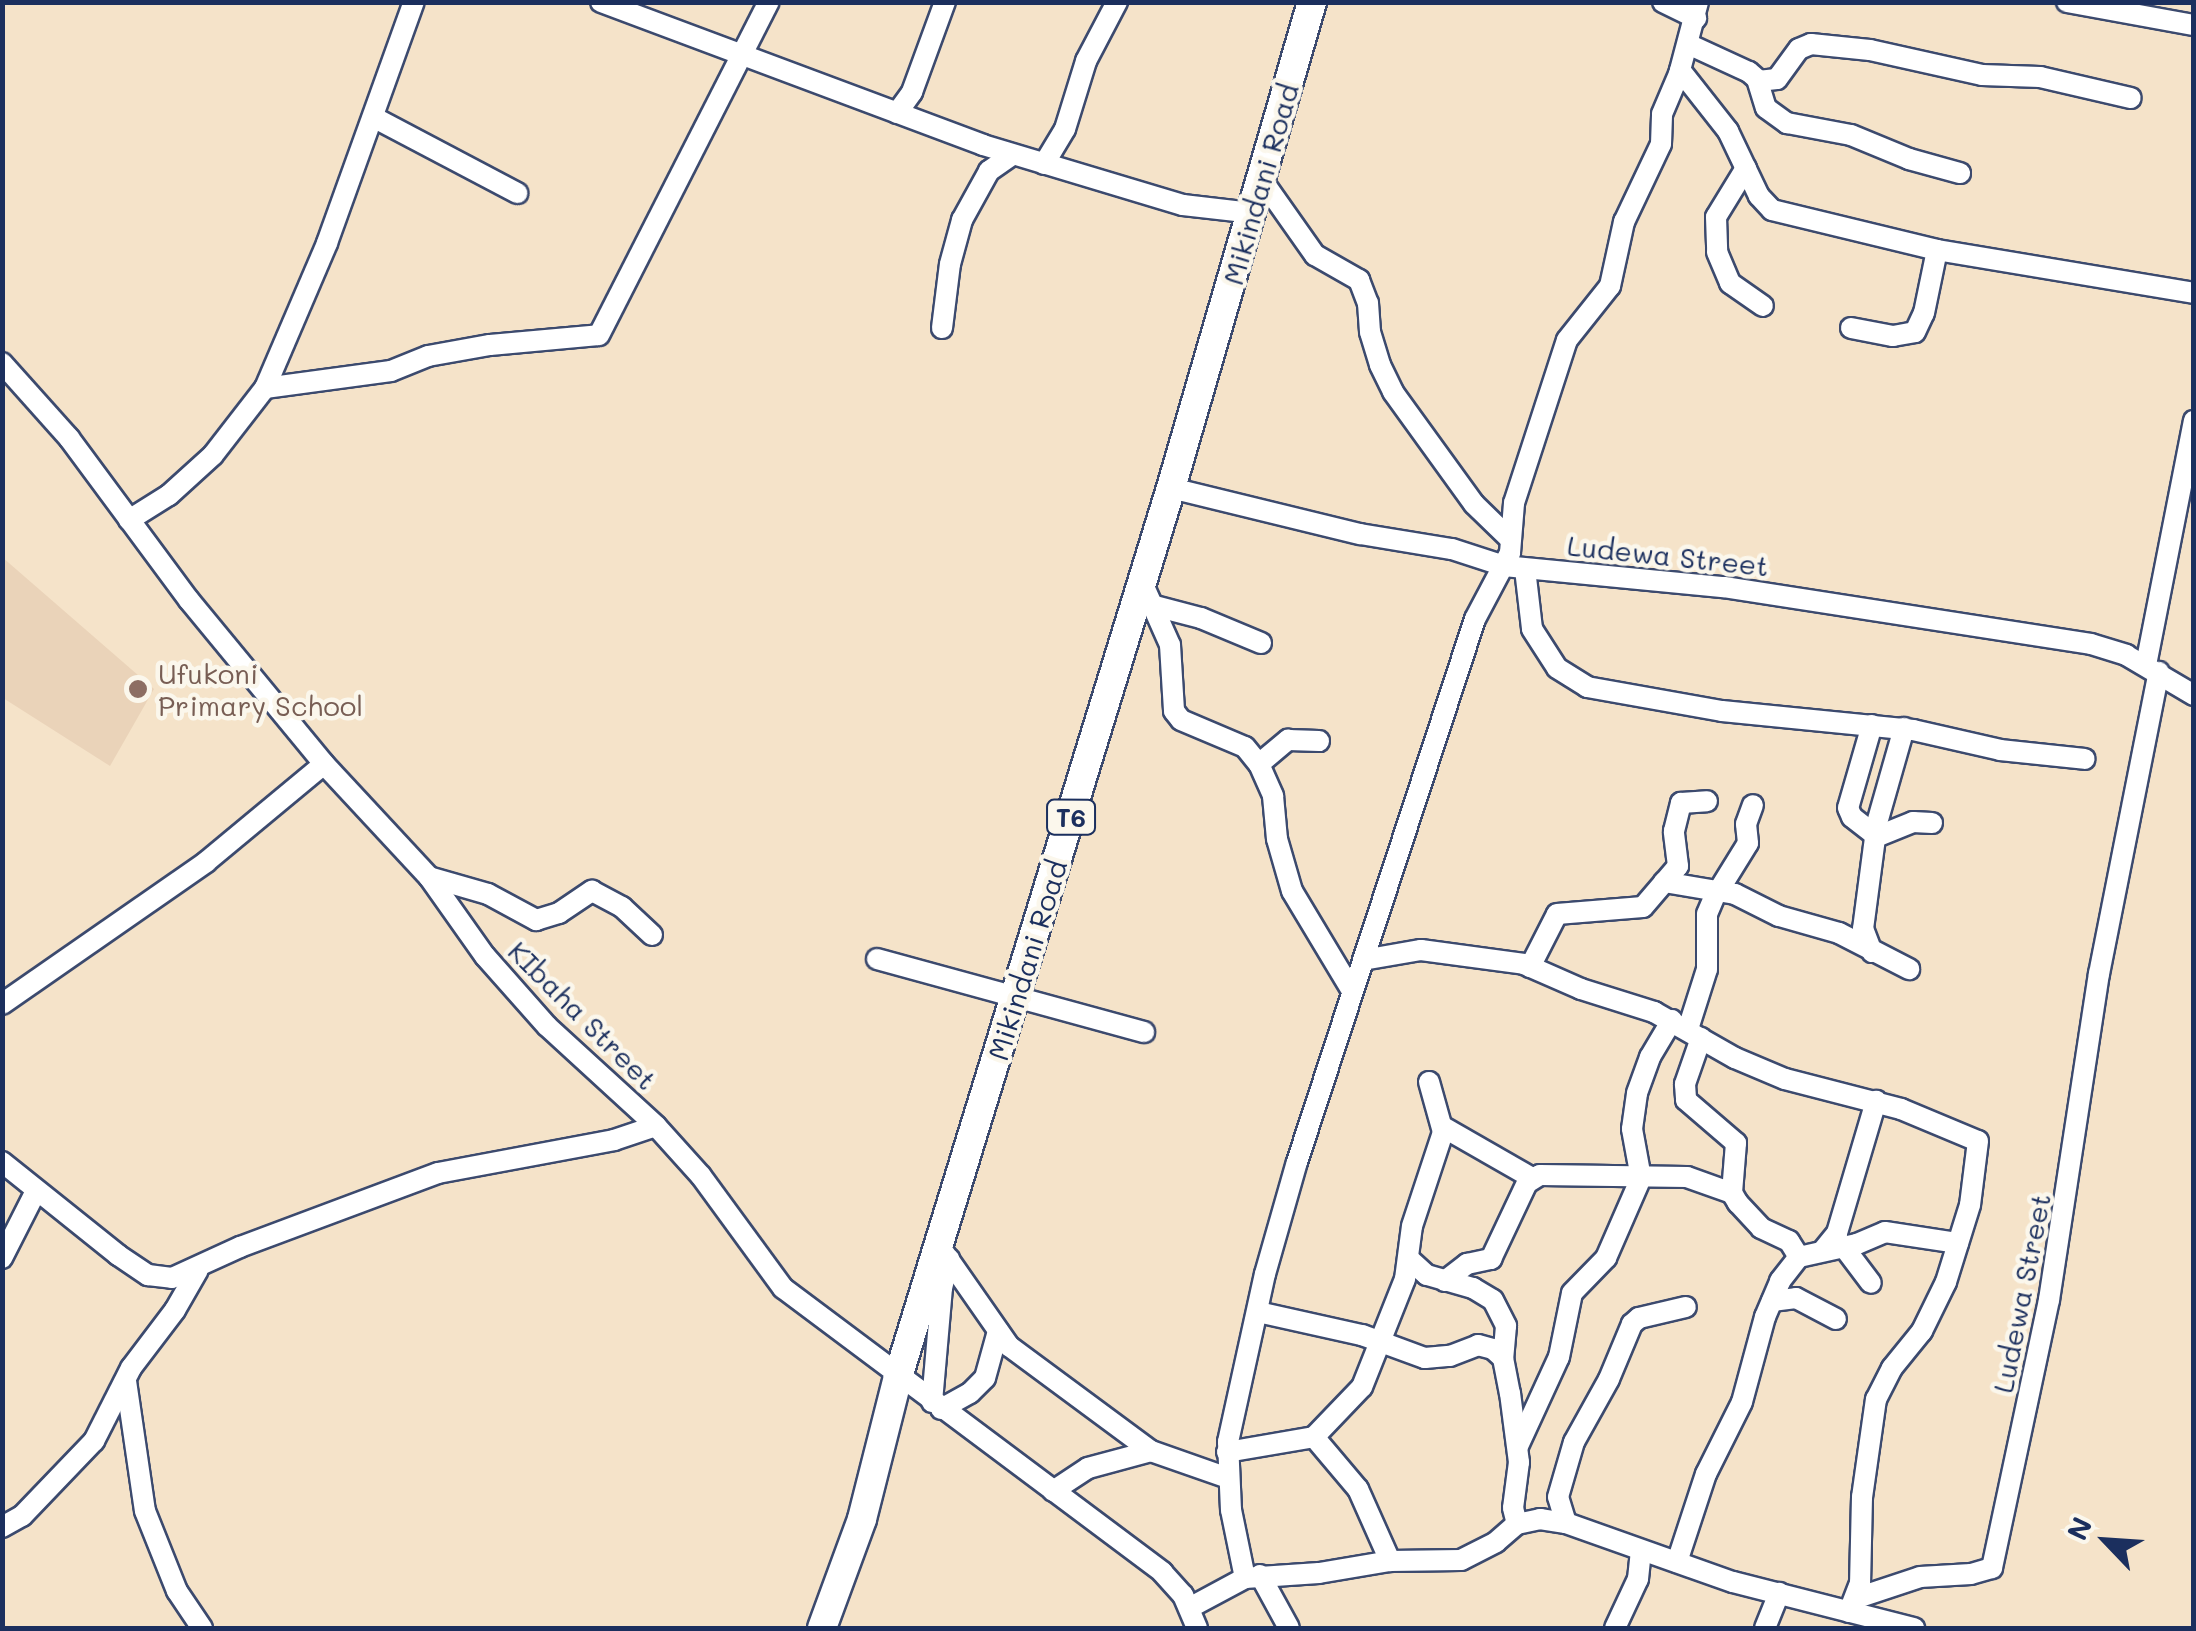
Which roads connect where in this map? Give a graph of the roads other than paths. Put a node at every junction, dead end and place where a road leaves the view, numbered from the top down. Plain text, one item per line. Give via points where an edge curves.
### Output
1 (601, 2) edge
2 (769, 2) edge
3 (945, 2) edge
4 (1116, 2) edge
5 (1312, 2) edge
6 (1663, 2) edge
7 (2074, 3) edge
8 (414, 4) edge
9 (1697, 10) edge
10 (2194, 25) edge
11 (1688, 44) junction
12 (740, 58) junction
13 (1680, 70) junction
14 (1758, 81) junction
15 (2132, 98) dead end
16 (898, 113) junction
17 (375, 118) junction
18 (1012, 154) junction
19 (1044, 164) junction
20 (1746, 168) junction
21 (1960, 172) dead end
22 (1262, 180) junction
23 (518, 194) dead end
24 (1252, 213) junction
25 (1937, 250) junction
26 (2194, 294) edge
27 (1763, 306) dead end
28 (942, 328) dead end
29 (1851, 328) dead end
30 (2, 362) edge
31 (265, 388) junction
32 (2194, 421) edge
33 (1171, 488) junction
34 (129, 520) junction
35 (1509, 538) junction
36 (1514, 568) junction
37 (1147, 593) junction
38 (1260, 643) dead end
39 (2153, 669) junction
40 (2194, 695) edge
41 (1872, 725) junction
42 (1904, 728) junction
43 (1319, 741) dead end
44 (2084, 759) dead end
45 (324, 764) junction
46 (1259, 764) junction
47 (1858, 770) junction
48 (1887, 786) junction
49 (1707, 801) dead end
50 (1753, 805) dead end
51 (1932, 823) dead end
52 (1876, 836) junction
53 (429, 877) junction
54 (1664, 882) junction
55 (1718, 890) junction
56 (652, 934) dead end
57 (1872, 952) junction
58 (877, 959) dead end
59 (1363, 960) junction
60 (1530, 966) junction
61 (1908, 969) dead end
62 (1352, 991) junction
63 (1015, 999) junction
64 (2, 1004) edge
65 (1687, 1029) junction
66 (1144, 1032) dead end
67 (1429, 1082) dead end
68 (1876, 1101) junction
69 (656, 1126) junction
70 (1443, 1128) junction
71 (2, 1162) edge
72 (1532, 1178) junction
73 (1642, 1178) junction
74 (36, 1192) junction
75 (1732, 1193) junction
76 (1958, 1243) junction
77 (1833, 1248) junction
78 (945, 1253) junction
79 (3, 1256) edge
80 (1798, 1257) junction
81 (1409, 1259) junction
82 (198, 1270) junction
83 (1446, 1280) junction
84 (1871, 1283) dead end
85 (1772, 1301) junction
86 (1686, 1308) dead end
87 (1258, 1312) junction
88 (1836, 1319) dead end
89 (998, 1331) junction
90 (1380, 1342) junction
91 (1503, 1358) junction
92 (898, 1377) junction
93 (126, 1380) junction
94 (937, 1406) junction
95 (1314, 1437) junction
96 (1518, 1446) junction
97 (1151, 1452) junction
98 (1227, 1452) junction
99 (1228, 1478) junction
100 (1053, 1491) junction
101 (1566, 1523) junction
102 (1517, 1524) junction
103 (2, 1527) edge
104 (1641, 1550) junction
105 (1390, 1561) junction
106 (1677, 1562) junction
107 (1252, 1576) junction
108 (1779, 1594) junction
109 (1853, 1605) junction
110 (1190, 1607) junction
111 (1890, 1625) edge
112 (202, 1628) edge
113 (822, 1628) edge
114 (1198, 1628) edge
115 (1288, 1628) edge
116 (1615, 1628) edge
117 (1765, 1628) edge
118 (1914, 1628) edge

1 - 12 street
2 - 12 street
3 - 16 street
4 - 19 street
5 - 22 highway, Mikindani Road / T6
6 - 9 street
7 - 10 street
8 - 17 street
9 - 11 street
11 - 13 street
11 - 14 street
12 - 16 street
12 - 31 street via 599,335 490,345 428,356 391,372
13 - 20 street via 1728,130
13 - 35 street via 1662,114 1660,144 1620,234 1610,286 1567,340 1514,503
14 - 15 street via 1777,80 1799,49 1811,44 1898,54 1982,75 2040,77
14 - 21 street via 1766,108 1787,123 1851,135
16 - 18 street
17 - 23 street
17 - 31 street
18 - 19 street
18 - 28 street via 989,170 962,220
19 - 24 street via 1183,205
20 - 25 street via 1772,210
20 - 27 street via 1716,217 1718,252 1730,283
22 - 24 highway, Mikindani Road / T6
22 - 35 street via 1315,255 1359,280 1393,392 1474,504
24 - 33 highway, Mikindani Road / T6
25 - 26 street
25 - 29 street via 1916,332 1894,336
30 - 34 street, KIbaha Street
31 - 34 street via 212,455
32 - 39 street
33 - 36 street, Ludewa Street
33 - 37 highway, Mikindani Road / T6
34 - 45 street, KIbaha Street
35 - 36 street
36 - 39 street, Ludewa Street via 1724,586 1850,605 2091,644
36 - 41 street via 1532,629 1556,668 1587,687 1722,711
36 - 59 street via 1475,619
37 - 38 street
37 - 46 street via 1170,645 1174,712 1245,747
37 - 63 highway, Mikindani Road / T6
39 - 40 street, Ludewa Street
39 - 109 street, Ludewa Street via 2049,1300 1992,1568 1920,1577
41 - 42 street
41 - 47 street
42 - 44 street via 2000,750
42 - 48 street
43 - 46 street via 1288,740
45 - 53 street, KIbaha Street
45 - 64 street via 206,862
46 - 62 street via 1273,796 1276,838 1292,891
47 - 48 street via 1878,775
47 - 52 street via 1848,808
48 - 52 street
49 - 54 street via 1680,803 1674,832 1680,860
50 - 55 street via 1748,842
51 - 52 street via 1913,822
52 - 57 street via 1864,929
53 - 56 street via 488,894 536,920 592,891
53 - 69 street, KIbaha Street via 485,956 547,1026
54 - 55 street
54 - 60 street via 1639,909 1558,914
55 - 57 street via 1830,929
55 - 65 street via 1707,914 1707,969
57 - 61 street
58 - 63 street
59 - 60 street via 1421,950
59 - 62 street
60 - 65 street
62 - 87 street
63 - 66 street
63 - 78 highway, Mikindani Road / T6
65 - 68 street via 1785,1078
65 - 73 street via 1650,1057 1637,1093 1632,1129
65 - 75 street via 1684,1095 1736,1143
67 - 70 street
68 - 76 street via 1978,1141
68 - 77 street
69 - 82 street via 438,1173 240,1247
69 - 92 street, KIbaha Street via 784,1288
70 - 72 street
70 - 81 street via 1412,1226
71 - 74 street
72 - 73 street
72 - 83 street via 1490,1260 1467,1264
73 - 75 street via 1687,1177
73 - 96 street via 1606,1258 1572,1294 1559,1357
74 - 79 street
74 - 82 street via 148,1276
75 - 80 street via 1755,1224 1789,1240
76 - 77 street via 1886,1232
76 - 109 street via 1922,1331 1876,1399
77 - 80 street
77 - 84 street
78 - 89 street
78 - 92 highway, Mikindani Road / T6
78 - 94 street
80 - 85 street
81 - 83 street
81 - 90 street
82 - 93 street
83 - 91 street via 1496,1304 1506,1326
85 - 88 street via 1796,1298
85 - 106 street via 1742,1402 1706,1474
86 - 101 street via 1632,1324 1574,1442 1558,1497
87 - 90 street
87 - 98 street
89 - 94 street via 985,1378 970,1393
89 - 97 street
90 - 91 street via 1425,1358 1483,1345
90 - 95 street via 1362,1386
91 - 96 street
92 - 94 street, KIbaha Street
92 - 113 highway, Mikindani Road / T6 via 862,1519
93 - 103 street via 82,1456 22,1516
93 - 112 street via 145,1511 177,1591
94 - 100 street, KIbaha Street
95 - 98 street
95 - 105 street via 1358,1489
96 - 102 street
97 - 99 street
97 - 100 street via 1088,1468
98 - 99 street
99 - 107 street via 1234,1537
100 - 110 street, KIbaha Street via 1162,1572
101 - 102 street
101 - 104 street
102 - 105 street via 1461,1560
104 - 106 street
104 - 116 street via 1638,1578
105 - 107 street
106 - 108 street
107 - 110 street
107 - 115 street
108 - 109 street
108 - 117 street
109 - 111 street
110 - 114 street, KIbaha Street
111 - 118 street

